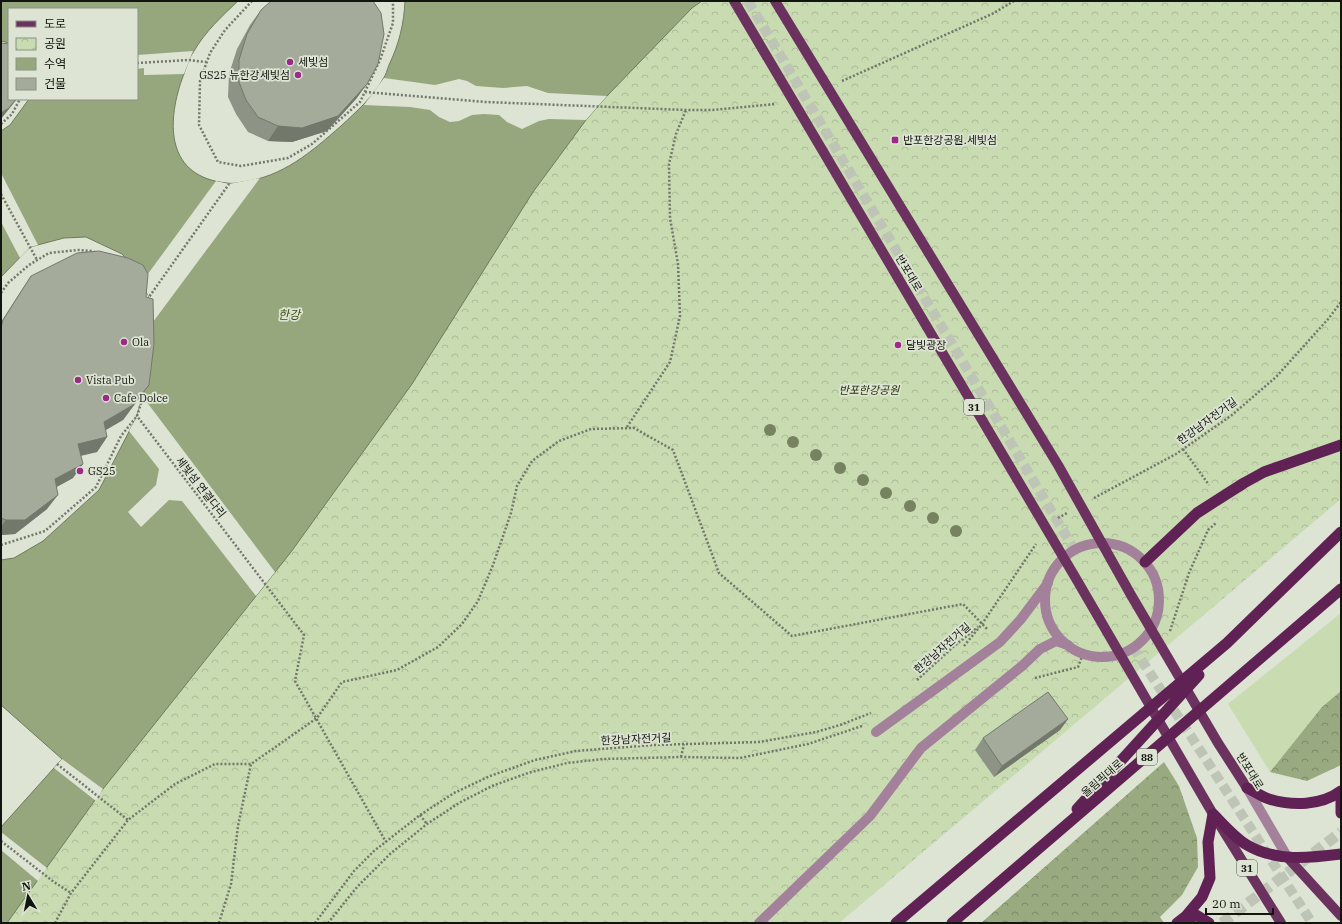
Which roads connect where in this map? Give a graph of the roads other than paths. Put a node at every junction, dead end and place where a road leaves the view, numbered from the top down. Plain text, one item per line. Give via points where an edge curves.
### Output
1 (734, 1) edge
2 (775, 1) edge
3 (1341, 445) edge
4 (1341, 532) edge
5 (1145, 562) junction
6 (1048, 583) junction
7 (1341, 589) edge
8 (1227, 643) junction
9 (1068, 645) junction
10 (876, 732) dead end
11 (1247, 788) junction
12 (1341, 791) edge
13 (1341, 802) edge
14 (1341, 813) edge
15 (1213, 814) junction
16 (1046, 844) junction
17 (1341, 854) edge
18 (1288, 858) junction
19 (1341, 916) edge
20 (760, 923) edge
21 (896, 923) edge
22 (952, 923) edge
23 (1177, 923) edge
24 (1183, 923) edge
25 (1208, 923) edge
26 (1281, 923) edge

1 - 15 main road, 반포대로 / 31
2 - 11 main road, 반포대로 via 1054,458 1131,595
3 - 5 highway via 1264,472 1218,499 1197,513
4 - 8 highway
5 - 6 street via 1133,551 1117,545 1086,545 1065,556
5 - 9 street via 1154,575 1159,591 1159,607 1154,623 1145,636 1133,647 1118,654 1083,654
6 - 9 street via 1046,606 1052,627
6 - 10 street via 1000,642
7 - 16 highway, 올림픽대로 / 88
8 - 16 highway
8 - 21 highway
9 - 20 street via 1056,641 1040,649 921,748 870,816
11 - 12 highway via 1268,799 1291,804 1311,803 1333,797
11 - 18 street, 반포대로
13 - 14 highway
15 - 18 highway via 1246,845 1266,854
15 - 23 highway via 1208,842 1210,878 1202,897
15 - 26 main road, 반포대로 / 31
16 - 22 highway, 올림픽대로 / 88
17 - 18 highway
18 - 19 main road, 반포대로
24 - 25 highway via 1196,915

